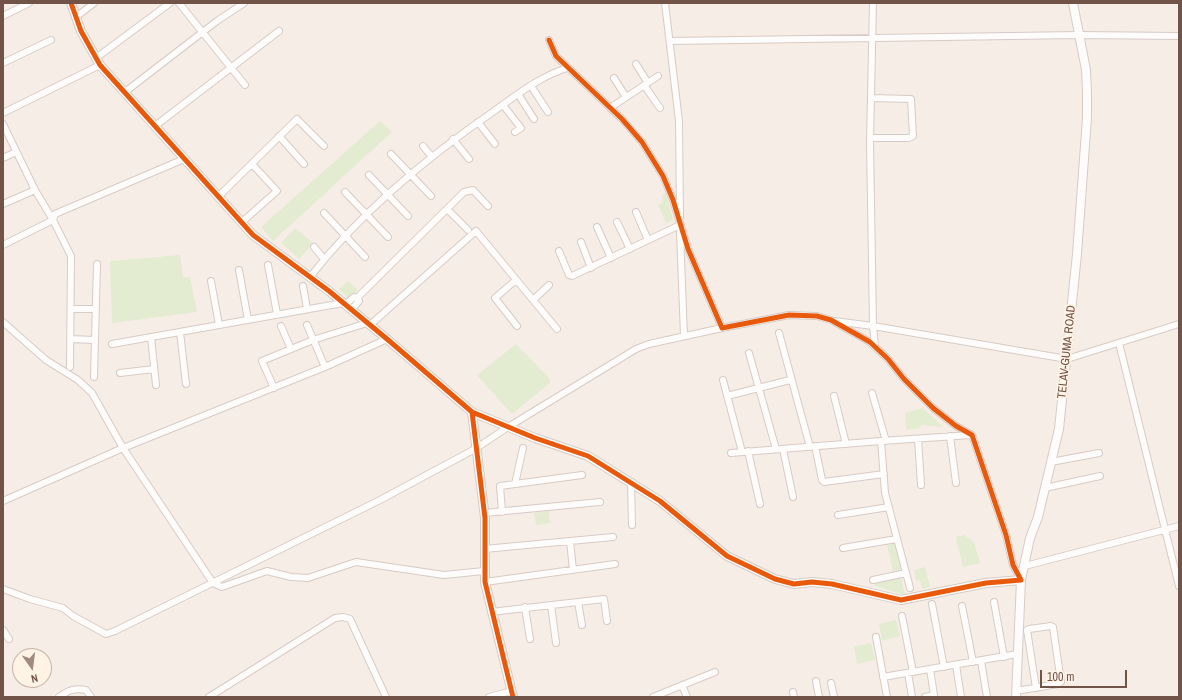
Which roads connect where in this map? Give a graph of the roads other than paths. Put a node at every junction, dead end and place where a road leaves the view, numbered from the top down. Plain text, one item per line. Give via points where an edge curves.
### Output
1 (29, 3) edge
2 (71, 3) edge
3 (94, 3) edge
4 (170, 3) edge
5 (180, 3) edge
6 (244, 3) edge
7 (665, 3) edge
8 (873, 3) edge
9 (1073, 3) edge
10 (3, 16) edge
11 (76, 17) junction
12 (279, 31) dead end
13 (202, 32) junction
14 (1079, 35) junction
15 (1179, 36) edge
16 (872, 37) junction
17 (51, 40) dead end
18 (549, 40) dead end
19 (670, 41) junction
20 (98, 62) junction
21 (3, 63) edge
22 (636, 64) dead end
23 (230, 68) junction
24 (567, 68) junction
25 (658, 76) dead end
26 (614, 78) dead end
27 (646, 84) junction
28 (245, 85) dead end
29 (532, 86) junction
30 (125, 92) junction
31 (518, 94) junction
32 (626, 97) junction
33 (871, 98) junction
34 (503, 104) junction
35 (610, 108) junction
36 (660, 108) dead end
37 (548, 112) dead end
38 (3, 113) edge
39 (534, 119) dead end
40 (478, 122) junction
41 (3, 124) edge
42 (155, 126) junction
43 (515, 132) dead end
44 (279, 136) junction
45 (870, 138) junction
46 (453, 140) junction
47 (495, 144) dead end
48 (324, 146) dead end
49 (422, 146) dead end
50 (16, 152) junction
51 (391, 154) dead end
52 (432, 157) junction
53 (3, 158) edge
54 (184, 158) junction
55 (469, 159) dead end
56 (252, 164) junction
57 (304, 164) dead end
58 (369, 175) dead end
59 (411, 175) junction
60 (35, 190) junction
61 (345, 192) dead end
62 (389, 195) junction
63 (219, 196) junction
64 (431, 196) dead end
65 (3, 204) edge
66 (488, 206) dead end
67 (447, 209) junction
68 (636, 212) dead end
69 (324, 213) dead end
70 (367, 215) junction
71 (408, 216) dead end
72 (53, 220) junction
73 (242, 222) junction
74 (617, 222) dead end
75 (680, 225) junction
76 (597, 227) dead end
77 (468, 230) dead end
78 (345, 236) junction
79 (388, 237) dead end
80 (648, 240) junction
81 (581, 242) dead end
82 (3, 244) edge
83 (314, 247) dead end
84 (630, 249) junction
85 (559, 251) dead end
86 (365, 257) dead end
87 (324, 258) junction
88 (611, 258) junction
89 (97, 264) dead end
90 (268, 264) dead end
91 (591, 268) junction
92 (239, 270) dead end
93 (310, 277) junction
94 (516, 280) junction
95 (210, 281) dead end
96 (302, 286) dead end
97 (549, 286) dead end
98 (533, 300) junction
99 (346, 306) junction
100 (71, 309) junction
101 (307, 309) junction
102 (95, 310) junction
103 (277, 314) junction
104 (248, 320) junction
105 (831, 320) junction
106 (3, 322) edge
107 (368, 324) junction
108 (1179, 324) edge
109 (219, 325) junction
110 (307, 325) dead end
111 (282, 326) dead end
112 (517, 326) dead end
113 (873, 326) junction
114 (722, 328) junction
115 (557, 329) dead end
116 (180, 332) junction
117 (779, 333) dead end
118 (684, 336) junction
119 (151, 337) junction
120 (71, 339) junction
121 (387, 339) junction
122 (94, 340) junction
123 (313, 340) junction
124 (1119, 343) junction
125 (112, 344) dead end
126 (874, 346) junction
127 (291, 349) junction
128 (749, 353) dead end
129 (1067, 359) junction
130 (70, 367) dead end
131 (325, 367) junction
132 (154, 369) junction
133 (120, 373) dead end
134 (94, 377) dead end
135 (723, 380) dead end
136 (790, 380) junction
137 (186, 384) dead end
138 (156, 385) dead end
139 (274, 388) junction
140 (759, 388) junction
141 (872, 393) dead end
142 (727, 396) junction
143 (834, 396) dead end
144 (472, 412) junction
145 (508, 427) junction
146 (972, 435) junction
147 (950, 436) junction
148 (918, 439) junction
149 (884, 441) junction
150 (846, 444) junction
151 (813, 447) junction
152 (123, 448) junction
153 (523, 448) dead end
154 (475, 449) junction
155 (776, 449) junction
156 (783, 449) junction
157 (745, 452) junction
158 (731, 453) dead end
159 (1098, 453) dead end
160 (1051, 462) junction
161 (884, 474) junction
162 (582, 475) dead end
163 (1100, 476) dead end
164 (630, 482) junction
165 (956, 483) dead end
166 (515, 484) junction
167 (921, 485) dead end
168 (1045, 488) junction
169 (793, 497) dead end
170 (3, 501) edge
171 (600, 502) dead end
172 (760, 504) dead end
173 (889, 507) junction
174 (502, 512) junction
175 (484, 513) junction
176 (838, 515) dead end
177 (632, 525) dead end
178 (1179, 526) edge
179 (1165, 530) junction
180 (613, 537) dead end
181 (897, 539) junction
182 (570, 541) junction
183 (843, 548) dead end
184 (484, 549) junction
185 (615, 564) dead end
186 (1025, 566) junction
187 (573, 570) junction
188 (484, 571) junction
189 (906, 573) junction
190 (873, 580) dead end
191 (1021, 580) junction
192 (213, 582) junction
193 (485, 582) junction
194 (1179, 586) edge
195 (910, 588) dead end
196 (6, 590) edge
197 (3, 596) edge
198 (578, 602) junction
199 (994, 602) dead end
200 (932, 604) dead end
201 (551, 605) junction
202 (962, 606) dead end
203 (525, 607) junction
204 (491, 612) junction
205 (902, 616) dead end
206 (607, 620) dead end
207 (582, 625) dead end
208 (3, 630) edge
209 (876, 637) dead end
210 (9, 639) dead end
211 (530, 640) dead end
212 (556, 643) dead end
213 (1017, 654) junction
214 (1004, 657) junction
215 (981, 660) junction
216 (973, 662) junction
217 (956, 665) junction
218 (944, 667) junction
219 (930, 669) junction
220 (715, 672) dead end
221 (910, 673) junction
222 (883, 678) junction
223 (816, 681) dead end
224 (831, 683) dead end
225 (682, 685) junction
226 (1036, 688) junction
227 (513, 694) edge
228 (1016, 694) edge
229 (499, 696) edge
230 (59, 697) edge
231 (91, 697) edge
232 (209, 697) edge
233 (386, 697) edge
234 (489, 697) edge
235 (653, 697) edge
236 (687, 697) edge
237 (819, 697) edge
238 (834, 697) edge
239 (887, 697) edge
240 (912, 697) edge
241 (925, 697) edge
242 (960, 697) edge
243 (987, 697) edge

1 - 10 street
2 - 11 street
3 - 11 street
4 - 20 street
5 - 13 street
6 - 13 street
7 - 19 street
8 - 16 street
9 - 14 street, TELAV-GUMA ROAD
11 - 20 street
12 - 23 street
13 - 23 street
13 - 30 street
14 - 15 street
14 - 16 street
14 - 129 street, TELAV-GUMA ROAD via 1086,70 1087,118
16 - 19 street
16 - 33 street
17 - 21 street
18 - 24 street via 556,56
19 - 75 street via 679,121
20 - 30 street
20 - 38 street
22 - 27 street
23 - 28 street
23 - 42 street
24 - 29 street via 554,72
24 - 35 street
25 - 27 street
26 - 32 street
27 - 32 street
27 - 36 street
29 - 31 street
29 - 37 street
30 - 42 street
31 - 34 street
31 - 39 street
32 - 35 street
33 - 45 street
33 - 45 street via 911,99 913,136
34 - 40 street
34 - 43 street via 521,128
35 - 75 street via 642,142 663,176
40 - 46 street
40 - 47 street
41 - 50 street
42 - 54 street
44 - 48 street via 297,119
44 - 56 street
44 - 57 street
45 - 113 street
46 - 52 street
46 - 55 street
49 - 52 street
50 - 53 street
50 - 60 street
51 - 59 street
52 - 59 street
54 - 63 street
54 - 72 street via 64,209 55,214
56 - 63 street
56 - 73 street via 277,191
58 - 62 street
59 - 62 street
59 - 64 street
60 - 65 street
60 - 72 street
61 - 70 street
62 - 70 street
62 - 71 street
63 - 73 street
66 - 67 street via 473,190 469,190
67 - 77 street
67 - 99 street via 357,298 359,301
68 - 80 street
69 - 78 street
70 - 78 street
70 - 79 street
72 - 82 street
72 - 100 street via 71,256
73 - 93 street via 253,235
74 - 84 street
75 - 80 street
75 - 114 street
75 - 118 street
76 - 88 street
78 - 86 street
78 - 87 street
80 - 84 street
81 - 91 street
83 - 87 street
84 - 88 street
85 - 91 street via 569,276
87 - 93 street
88 - 91 street
89 - 102 street
90 - 103 street
92 - 104 street
93 - 99 street
94 - 98 street
94 - 107 street via 476,231
94 - 112 street via 495,298
95 - 109 street
96 - 101 street
97 - 98 street
98 - 115 street
99 - 101 street
99 - 107 street
100 - 102 street
100 - 120 street
101 - 103 street
102 - 122 street
103 - 104 street
104 - 109 street
105 - 113 street
105 - 114 street via 817,316 789,315
105 - 126 street
106 - 152 street via 46,360 86,386 100,405
107 - 121 street
107 - 123 street
108 - 124 street
109 - 116 street
110 - 123 street
111 - 127 street
113 - 126 street
113 - 129 street
114 - 118 street
116 - 119 street
116 - 137 street
117 - 136 street
118 - 145 street via 636,349
119 - 125 street
119 - 132 street
120 - 122 street
120 - 130 street
121 - 131 street
121 - 144 street
122 - 134 street
123 - 127 street
123 - 131 street
124 - 129 street
124 - 179 street
126 - 146 street via 933,408
127 - 139 street via 262,361
128 - 140 street
129 - 160 street, TELAV-GUMA ROAD via 1059,429
131 - 139 street
132 - 133 street
132 - 138 street
135 - 142 street
136 - 140 street
136 - 151 street
139 - 152 street
140 - 142 street
140 - 155 street
141 - 149 street
142 - 157 street
143 - 150 street
144 - 145 street
144 - 154 street
145 - 154 street
145 - 164 street via 588,456
146 - 147 street
146 - 191 street via 1006,534 1013,565
147 - 148 street
147 - 165 street
148 - 149 street
148 - 167 street
149 - 150 street
149 - 161 street
150 - 151 street
151 - 156 street
151 - 161 street via 824,482
152 - 170 street
152 - 192 street
153 - 166 street
154 - 175 street
154 - 192 street via 380,500
155 - 156 street
155 - 157 street
156 - 169 street
157 - 158 street
157 - 172 street
159 - 160 street
160 - 168 street, TELAV-GUMA ROAD
161 - 173 street
162 - 166 street
163 - 168 street
164 - 177 street
164 - 191 street via 660,501 727,556 775,579 794,584 832,584 901,600 986,583
166 - 174 street via 500,486
168 - 186 street, TELAV-GUMA ROAD via 1030,538
171 - 174 street
173 - 176 street
173 - 181 street
174 - 175 street
175 - 184 street
178 - 179 street
179 - 186 street
179 - 194 street
180 - 182 street
181 - 183 street
181 - 189 street
182 - 184 street
182 - 187 street
184 - 188 street
185 - 187 street
186 - 191 street, TELAV-GUMA ROAD
187 - 193 street
188 - 192 street via 444,575 356,562 308,578 267,571 222,586
188 - 193 street
189 - 190 street
189 - 195 street
191 - 213 street, TELAV-GUMA ROAD
192 - 196 street via 142,619 106,634 63,608
193 - 204 street
196 - 197 street
198 - 201 street
198 - 206 street via 604,599
198 - 207 street
199 - 214 street
200 - 218 street
201 - 203 street
201 - 212 street
202 - 216 street
203 - 204 street
203 - 211 street
204 - 227 street
205 - 221 street
208 - 210 street
209 - 222 street
213 - 214 street
213 - 228 street, TELAV-GUMA ROAD
214 - 215 street
215 - 216 street
215 - 243 street
216 - 217 street
217 - 218 street
217 - 242 street
218 - 219 street
219 - 221 street
219 - 241 street via 934,695
220 - 225 street
221 - 222 street
221 - 240 street
222 - 239 street
223 - 237 street
224 - 238 street
225 - 235 street
225 - 236 street
226 - 226 street via 1060,682 1051,626 1028,630
226 - 228 street
227 - 229 street
229 - 234 street
230 - 231 street via 76,688 86,690
232 - 233 street via 335,618 343,617 350,619

